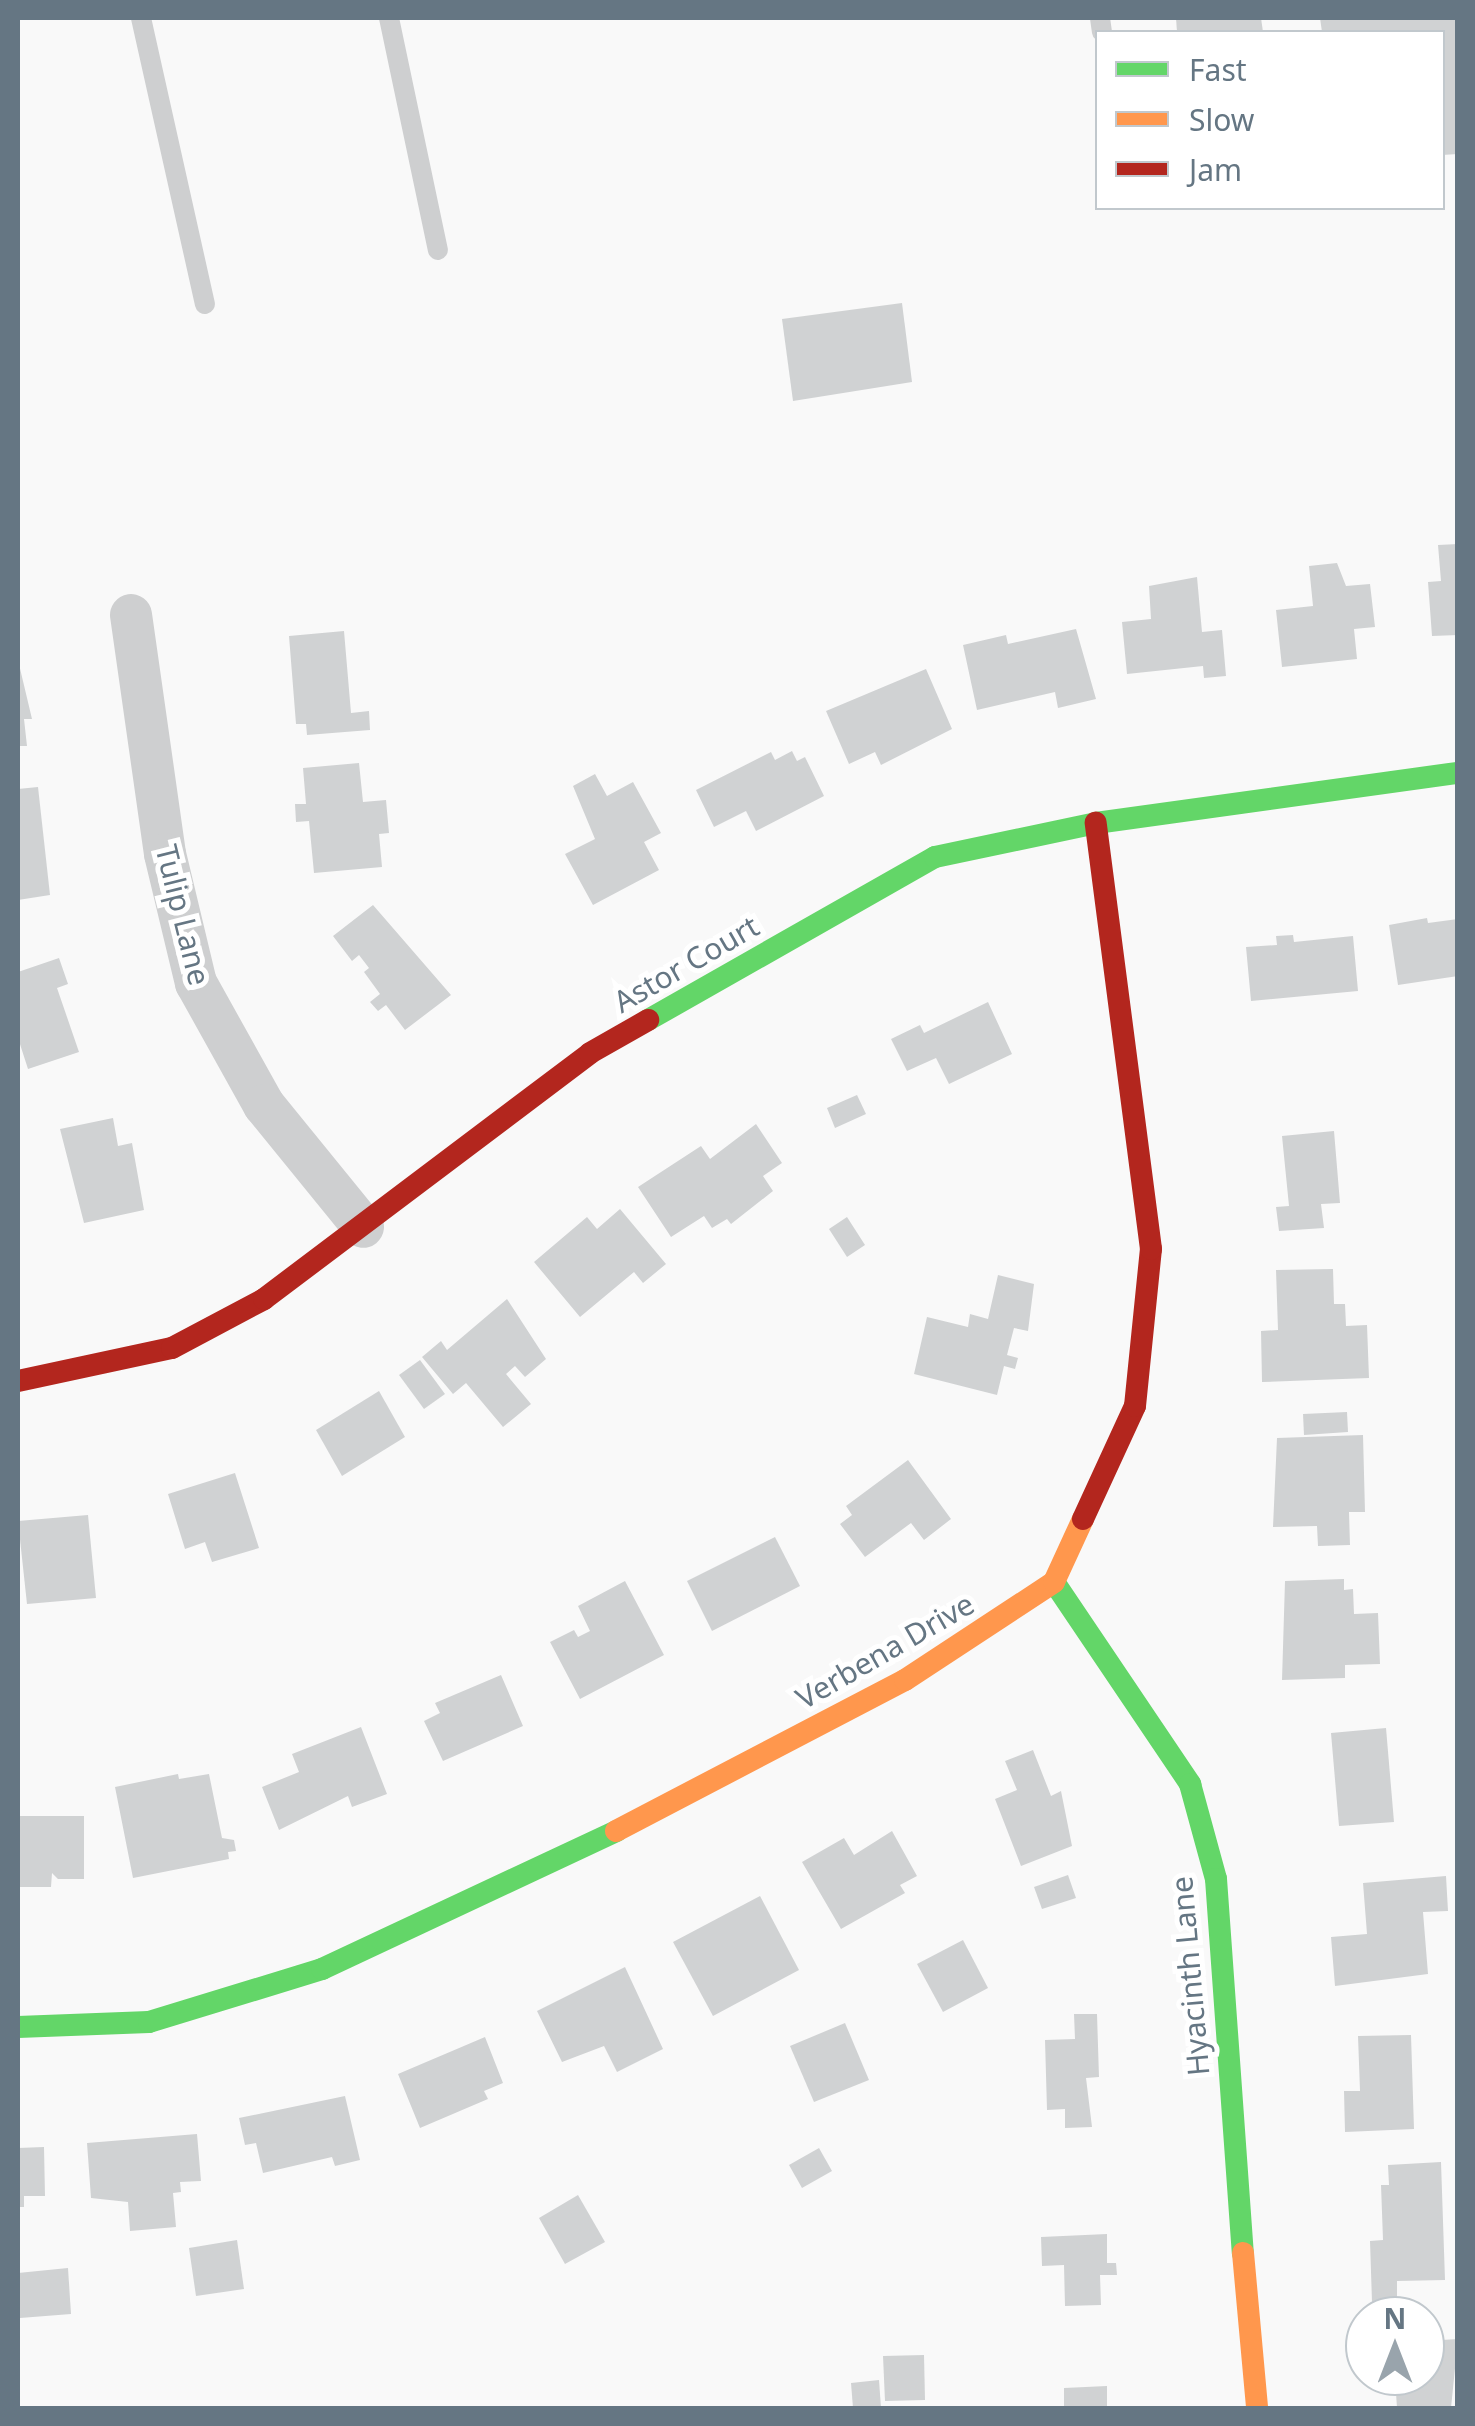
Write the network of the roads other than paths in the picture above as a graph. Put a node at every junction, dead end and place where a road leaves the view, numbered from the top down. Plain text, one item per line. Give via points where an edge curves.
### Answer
1 (141, 18) edge
2 (390, 18) edge
3 (438, 250) dead end
4 (205, 304) dead end
5 (131, 615) dead end
6 (1458, 773) edge
7 (1096, 824) junction
8 (363, 1227) junction
9 (18, 1381) edge
10 (1054, 1582) junction
11 (18, 2027) edge
12 (1257, 2408) edge

1 - 4 lane
2 - 3 lane
5 - 8 street, Tulip Lane via 165,854 196,984 264,1105
6 - 7 street, Astor Court
7 - 8 street, Astor Court via 935,857 590,1053
7 - 10 street via 1152,1249 1135,1406
8 - 9 street, Astor Court via 264,1299 172,1348
10 - 11 street, Verbena Drive via 905,1680 611,1834 322,1969 149,2022
10 - 12 street, Hyacinth Lane via 1190,1784 1216,1878 1219,1988

